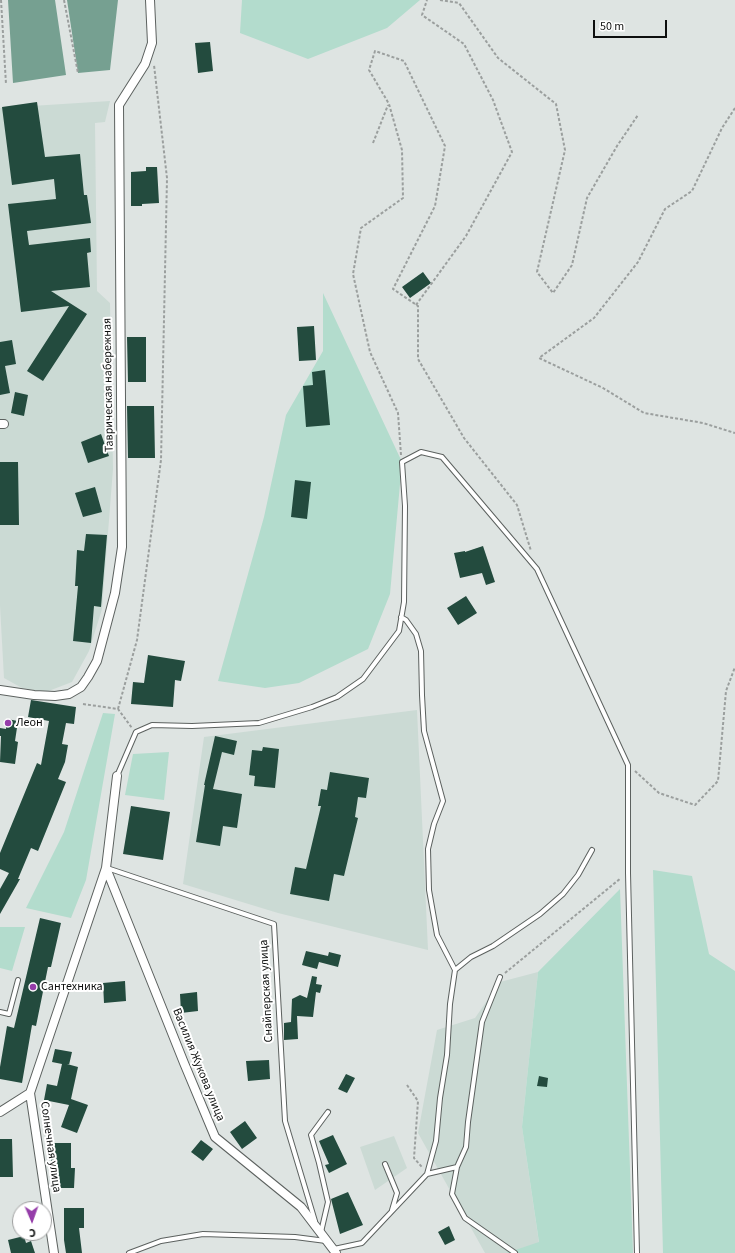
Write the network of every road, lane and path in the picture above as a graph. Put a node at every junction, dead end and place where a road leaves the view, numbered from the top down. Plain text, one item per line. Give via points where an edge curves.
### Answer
1 (1, 0) edge
2 (64, 0) edge
3 (150, 0) edge
4 (427, 0) edge
5 (440, 0) edge
6 (154, 58) dead end
7 (78, 73) dead end
8 (6, 84) dead end
9 (389, 104) junction
10 (735, 108) edge
11 (638, 115) dead end
12 (373, 143) dead end
13 (416, 305) junction
14 (735, 434) edge
15 (402, 462) junction
16 (537, 569) junction
17 (401, 617) junction
18 (735, 668) edge
19 (0, 690) edge
20 (83, 704) dead end
21 (118, 709) junction
22 (136, 732) junction
23 (628, 765) junction
24 (117, 776) joint
25 (592, 850) dead end
26 (106, 868) junction
27 (628, 872) junction
28 (455, 970) junction
29 (500, 977) joint
30 (18, 980) dead end
31 (0, 1012) edge
32 (407, 1085) dead end
33 (30, 1093) junction
34 (0, 1112) edge
35 (328, 1112) dead end
36 (385, 1164) dead end
37 (457, 1167) junction
38 (427, 1174) junction
39 (392, 1210) junction
40 (319, 1230) junction
41 (328, 1241) junction
42 (335, 1251) edge
43 (54, 1253) edge
44 (129, 1253) edge
45 (515, 1253) edge
46 (637, 1253) edge

1 - 8 path
2 - 7 path
3 - 19 street, Таврическая набережная via 152,43 145,64 119,105 122,547 115,593 97,661 81,687 70,694 55,696
4 - 13 path via 422,15 464,44 493,100 512,152 466,236
5 - 11 path via 458,3 498,58 556,104 565,150 537,272 553,293 572,266 587,198
6 - 21 path via 167,178 161,460 137,640
9 - 12 path
9 - 13 path via 369,70 375,51 404,61 446,146 435,206 393,289
9 - 15 path via 402,150 403,198 361,228 353,274 370,352 398,413
10 - 14 path via 722,128 692,191 665,209 638,262 594,318 539,358 603,388 644,413 703,423
13 - 16 path via 418,359 464,438 517,505
15 - 16 lane via 421,452 442,457
15 - 17 lane via 406,506 404,602
16 - 23 lane
17 - 22 lane via 399,632 363,679 337,697 259,723 152,726
17 - 28 lane via 416,634 421,651 424,731 443,800 428,849 429,890 437,935
18 - 23 path via 726,691 718,780 695,805 659,793
20 - 21 path
21 - 22 path
22 - 24 lane
23 - 27 lane
24 - 26 street
25 - 28 lane via 578,875 563,894 540,914 493,946 471,957
26 - 33 street
26 - 40 street, Василия Жукова улица via 215,1137 301,1208
26 - 40 lane, Снайперская улица via 274,924 285,1121
27 - 29 path
27 - 46 lane
28 - 38 lane via 436,1141
29 - 37 lane via 482,1022 466,1147
30 - 31 lane via 9,1014
32 - 38 path via 418,1101 414,1158
33 - 34 street
33 - 43 street, Солнечная улица
35 - 40 lane via 310,1135 328,1202
36 - 39 lane via 397,1193
37 - 38 lane
37 - 45 lane via 452,1194 465,1218
38 - 39 lane
39 - 42 lane via 362,1243
40 - 41 street, Василия Жукова улица
41 - 42 street, Василия Жукова улица
41 - 44 lane via 294,1237 203,1234 161,1241

